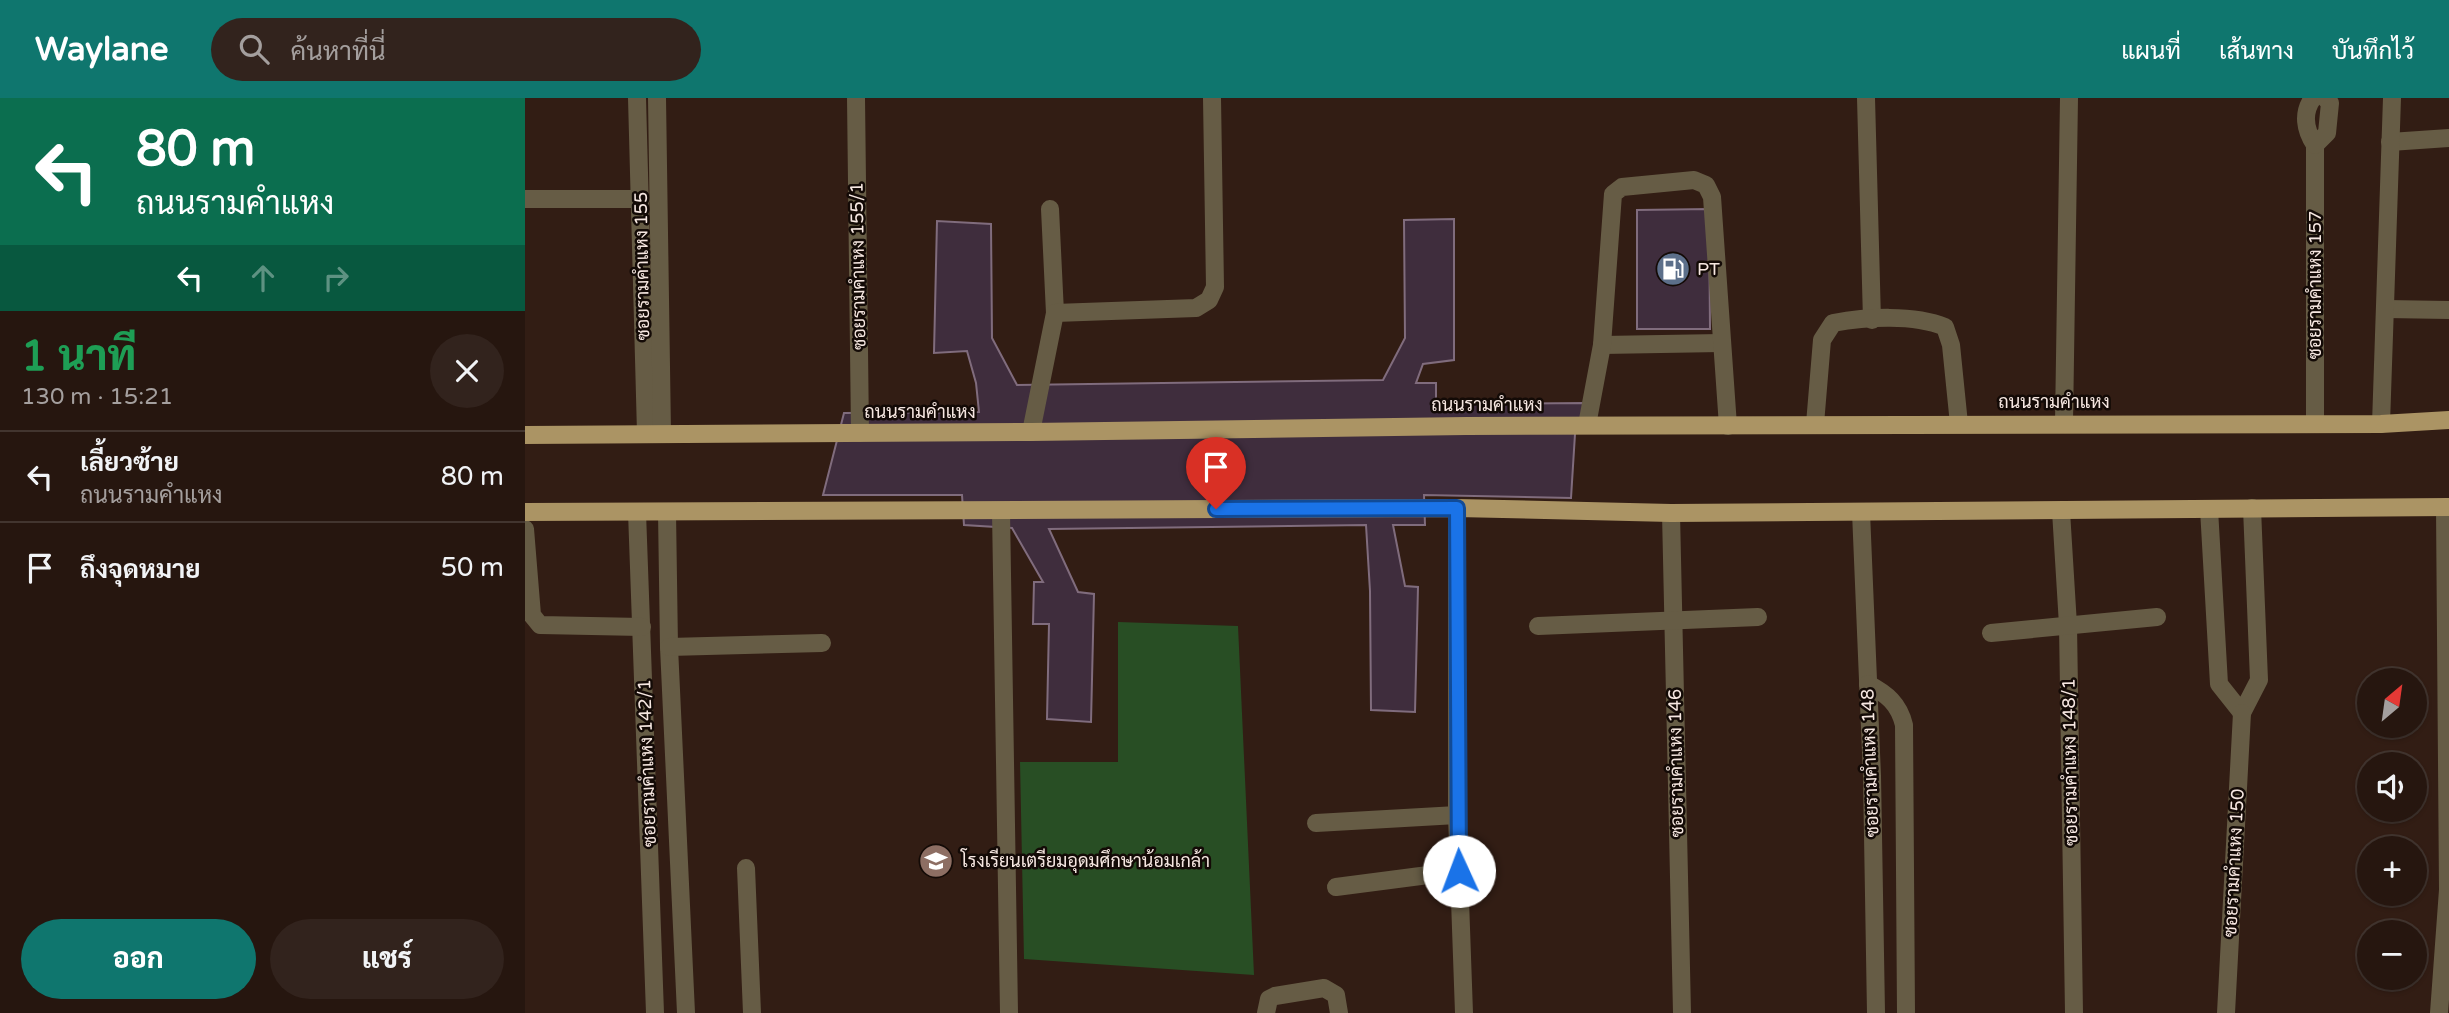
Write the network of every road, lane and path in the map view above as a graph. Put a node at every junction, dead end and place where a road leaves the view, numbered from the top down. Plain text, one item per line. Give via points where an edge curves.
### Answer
1 (637, 98) edge
2 (657, 98) edge
3 (856, 98) edge
4 (1212, 98) edge
5 (1866, 98) edge
6 (2069, 98) edge
7 (2313, 98) edge
8 (2325, 98) edge
9 (2392, 98) edge
10 (2449, 138) edge
11 (2390, 142) junction
12 (2315, 145) junction
13 (641, 199) junction
14 (525, 200) edge
15 (1049, 209) dead end
16 (2386, 309) junction
17 (2449, 310) edge
18 (1055, 313) junction
19 (1872, 320) junction
20 (1721, 343) junction
21 (1602, 345) junction
22 (2449, 420) edge
23 (2064, 423) junction
24 (1815, 424) junction
25 (1959, 424) junction
26 (2315, 424) junction
27 (2381, 424) junction
28 (1587, 425) junction
29 (1728, 426) junction
30 (1031, 432) junction
31 (654, 433) junction
32 (860, 433) junction
33 (525, 435) edge
34 (2447, 507) edge
35 (1457, 508) junction
36 (2252, 508) junction
37 (2209, 509) junction
38 (1001, 510) junction
39 (2061, 511) junction
40 (525, 512) edge
41 (637, 512) junction
42 (667, 512) junction
43 (1861, 512) junction
44 (1671, 513) junction
45 (525, 529) edge
46 (1758, 617) dead end
47 (2157, 617) dead end
48 (1672, 620) junction
49 (2068, 625) junction
50 (1538, 626) dead end
51 (642, 627) junction
52 (1991, 633) dead end
53 (822, 643) dead end
54 (669, 647) junction
55 (1868, 684) junction
56 (2242, 713) junction
57 (1457, 816) junction
58 (1316, 822) dead end
59 (747, 868) dead end
60 (1459, 871) junction
61 (1336, 887) dead end
62 (655, 1013) edge
63 (686, 1013) edge
64 (752, 1013) edge
65 (1009, 1013) edge
66 (1266, 1013) edge
67 (1339, 1013) edge
68 (1464, 1013) edge
69 (1682, 1013) edge
70 (1876, 1013) edge
71 (1906, 1013) edge
72 (2074, 1013) edge
73 (2226, 1013) edge
74 (2439, 1013) edge

1 - 13 street, ซอยรามคำแหง 155
2 - 31 street
3 - 32 street, ซอยรามคำแหง 155/1
4 - 18 street via 1215,286 1209,300 1196,308
5 - 19 street
6 - 23 street
7 - 12 street, ซอยรามคำแหง 157 via 2307,107 2307,132
8 - 12 street, ซอยรามคำแหง 157 via 2330,103 2327,133
9 - 11 street
10 - 11 street
11 - 16 street
12 - 26 street, ซอยรามคำแหง 157
13 - 14 street
13 - 31 street, ซอยรามคำแหง 155
15 - 18 street
16 - 17 street
16 - 27 street
18 - 30 street
19 - 24 street via 1833,323 1822,340
19 - 25 street via 1927,320 1945,327
20 - 21 street
20 - 21 street via 1712,198 1706,185 1694,180 1622,187 1613,194
20 - 29 street
21 - 28 street
22 - 27 main road, ถนนรามคำแหง
23 - 25 main road, ถนนรามคำแหง
23 - 26 main road, ถนนรามคำแหง
24 - 25 main road, ถนนรามคำแหง
24 - 29 main road, ถนนรามคำแหง
26 - 27 main road, ถนนรามคำแหง
28 - 29 main road, ถนนรามคำแหง
28 - 30 main road, ถนนรามคำแหง
30 - 32 main road, ถนนรามคำแหง
31 - 32 main road, ถนนรามคำแหง
31 - 33 main road, ถนนรามคำแหง
34 - 36 main road
34 - 74 street via 2448,890
35 - 38 main road
35 - 44 main road
35 - 57 street
36 - 37 main road
36 - 56 street, ซอยรามคำแหง 150 via 2259,680
37 - 39 main road
37 - 56 street via 2219,684
38 - 42 main road
38 - 65 street
39 - 43 main road
39 - 49 street, ซอยรามคำแหง 148/1
40 - 41 main road
41 - 42 main road
41 - 51 street, ซอยรามคำแหง 142/1
42 - 54 street
43 - 44 main road
43 - 55 street, ซอยรามคำแหง 148
44 - 48 street, ซอยรามคำแหง 146
45 - 51 street via 532,615 540,625
46 - 48 street
47 - 49 street
48 - 50 street
48 - 69 street, ซอยรามคำแหง 146
49 - 52 street
49 - 72 street, ซอยรามคำแหง 148/1
51 - 62 street, ซอยรามคำแหง 142/1
53 - 54 street
54 - 63 street
55 - 70 street, ซอยรามคำแหง 148
55 - 71 street via 1892,699 1904,725
56 - 73 street, ซอยรามคำแหง 150
57 - 58 street
57 - 60 street
59 - 64 street
60 - 61 street
60 - 68 street
66 - 67 street via 1269,999 1275,996 1324,988 1336,995

